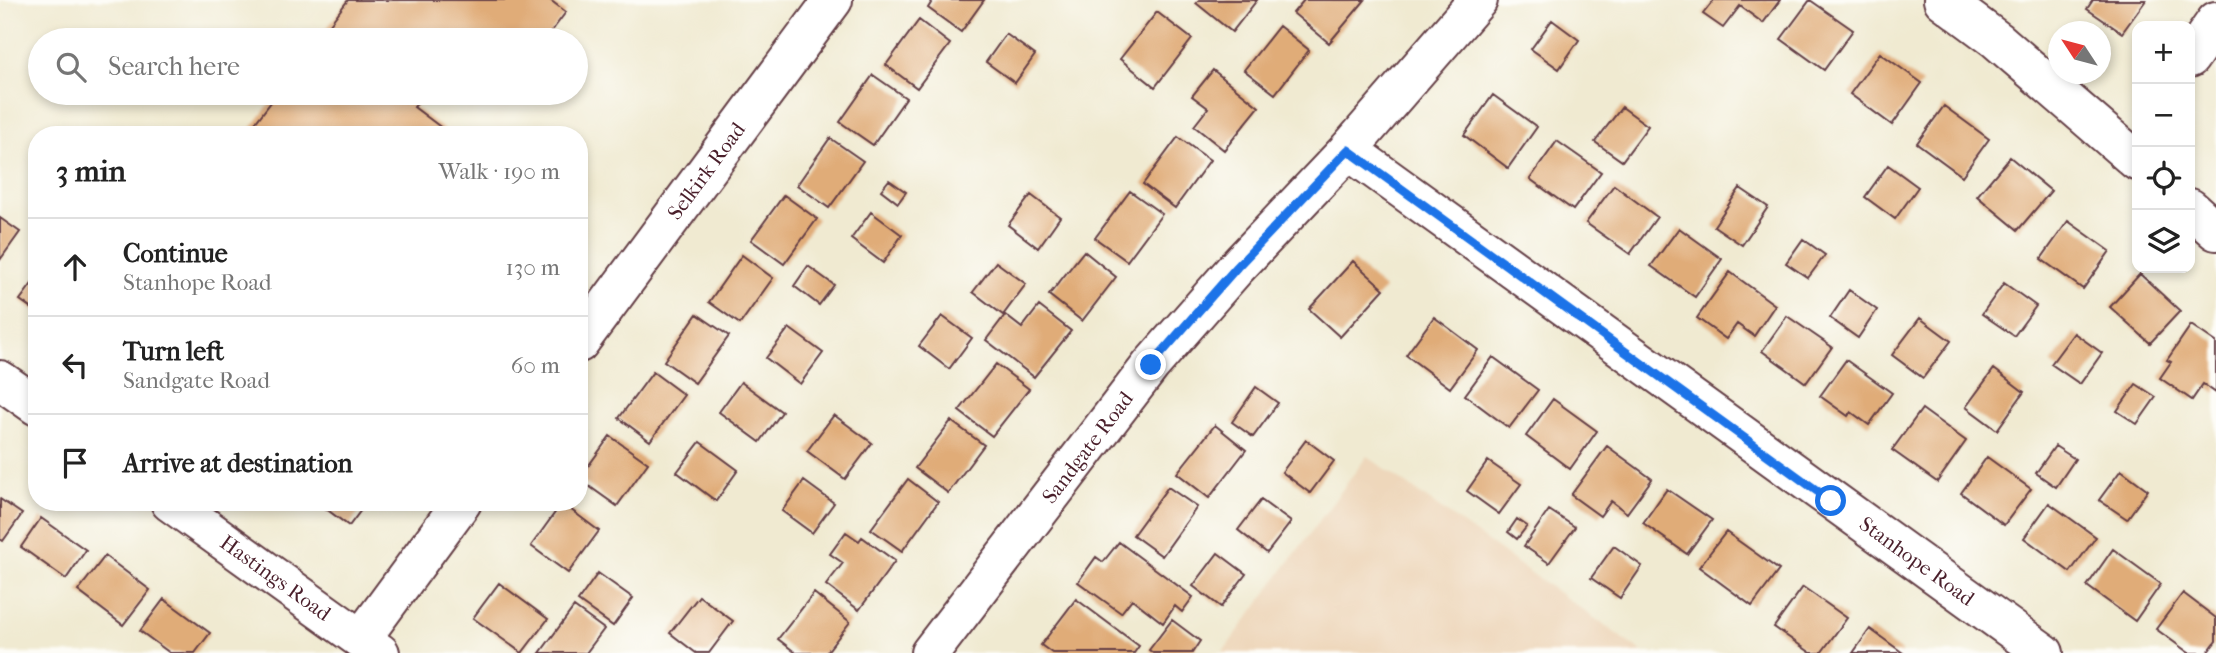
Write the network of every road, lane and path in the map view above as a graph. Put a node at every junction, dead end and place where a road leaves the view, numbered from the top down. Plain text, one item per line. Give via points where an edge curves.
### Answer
1 (833, 0) edge
2 (1478, 0) edge
3 (1943, 0) edge
4 (2216, 22) edge
5 (2195, 51) edge
6 (2132, 146) edge
7 (1348, 150) junction
8 (2192, 210) edge
9 (2216, 231) edge
10 (588, 331) edge
11 (0, 380) edge
12 (28, 400) edge
13 (182, 511) edge
14 (455, 511) edge
15 (370, 646) edge
16 (930, 653) edge
17 (2043, 653) edge

1 - 10 street, Selkirk Road
2 - 7 street, Sandgate Road
3 - 6 street
4 - 5 street
7 - 16 street, Sandgate Road via 1151,365
7 - 17 street, Stanhope Road
8 - 9 street
11 - 12 street
13 - 15 street, Hastings Road
14 - 15 street

